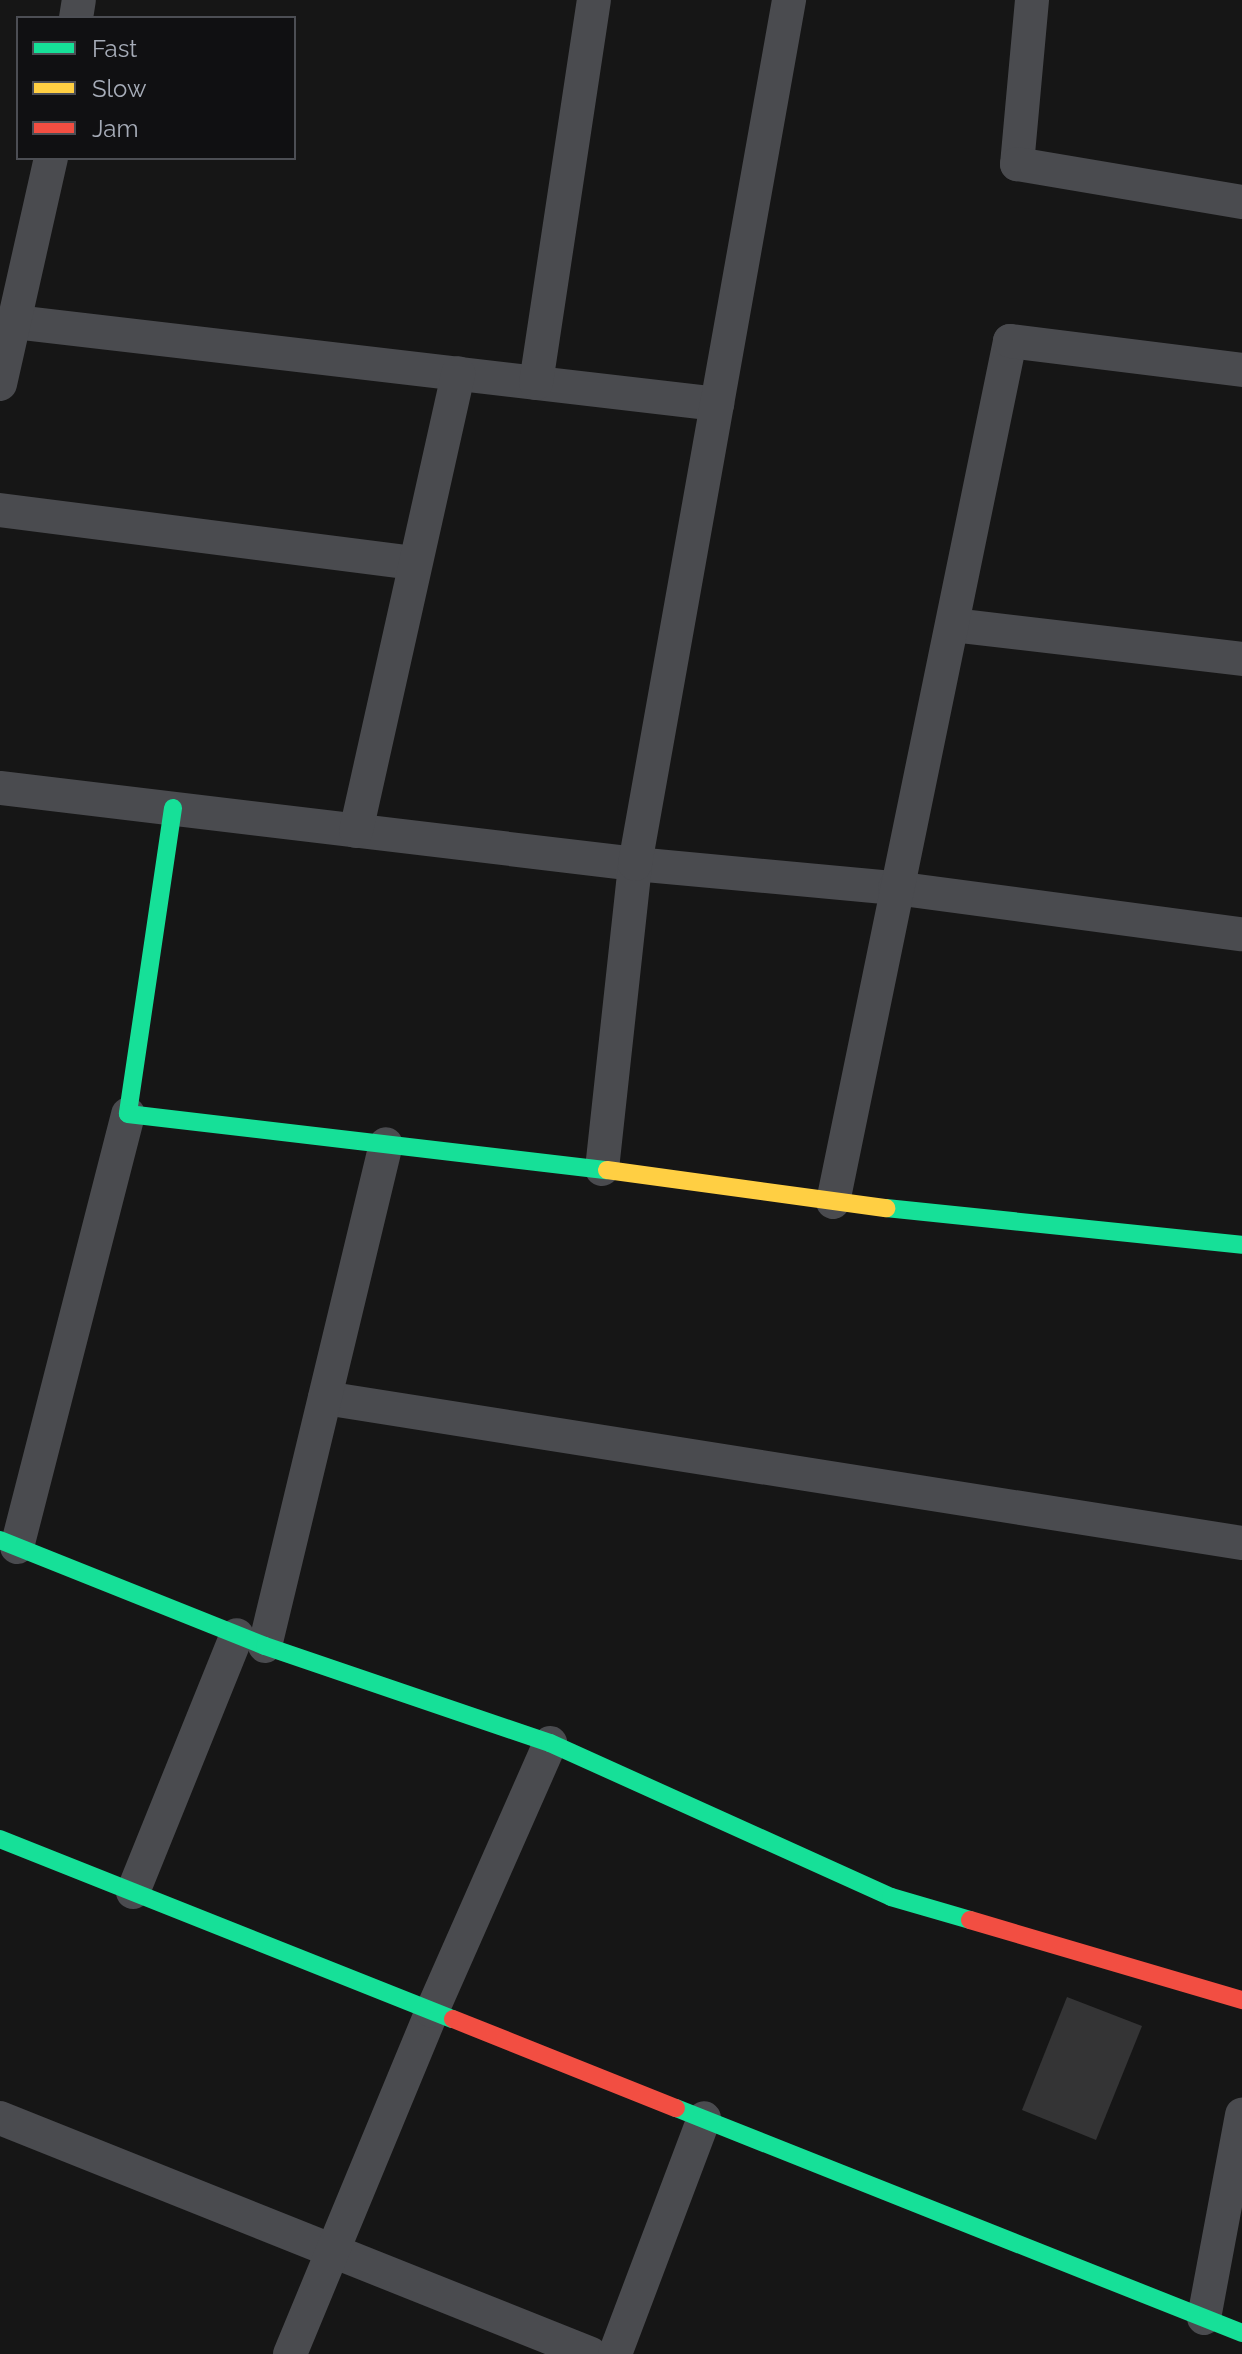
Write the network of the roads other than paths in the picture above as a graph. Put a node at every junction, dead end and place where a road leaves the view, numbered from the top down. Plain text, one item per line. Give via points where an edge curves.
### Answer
1 (594, 0) edge
2 (789, 0) edge
3 (1032, 0) edge
4 (50, 160) edge
5 (1242, 202) edge
6 (12, 285) edge
7 (15, 322) junction
8 (1242, 370) edge
9 (458, 373) junction
10 (536, 383) junction
11 (0, 384) edge
12 (717, 404) junction
13 (0, 510) edge
14 (415, 563) junction
15 (953, 625) junction
16 (1242, 659) edge
17 (0, 788) edge
18 (173, 808) junction
19 (356, 831) junction
20 (635, 864) junction
21 (895, 888) junction
22 (1242, 934) edge
23 (128, 1114) junction
24 (386, 1144) junction
25 (602, 1169) junction
26 (833, 1202) junction
27 (1242, 1245) edge
28 (325, 1398) junction
29 (8, 1543) edge
30 (1242, 1543) edge
31 (251, 1641) junction
32 (550, 1743) junction
33 (0, 1839) edge
34 (133, 1892) junction
35 (1242, 2000) edge
36 (432, 2011) junction
37 (1242, 2115) edge
38 (0, 2118) edge
39 (704, 2118) junction
40 (331, 2250) junction
41 (1204, 2318) junction
42 (1242, 2333) edge
43 (290, 2354) edge
44 (591, 2354) edge
45 (615, 2354) edge

1 - 10 street
2 - 12 street
3 - 5 street via 1017,164
4 - 6 street
6 - 7 street
7 - 9 street
7 - 11 street
8 - 15 street via 1010,341
9 - 10 street
9 - 14 street
10 - 12 street
12 - 20 street
13 - 14 street
14 - 19 street
15 - 16 street
15 - 21 street
17 - 18 street
18 - 19 street
18 - 23 street
19 - 20 street
20 - 21 street
20 - 25 street
21 - 22 street
21 - 26 street
23 - 24 street
23 - 29 street
24 - 25 street
24 - 28 street
25 - 26 street
26 - 27 street
28 - 30 street
28 - 31 street
29 - 31 street
31 - 32 street
31 - 34 street
32 - 35 street via 891,1897
32 - 36 street
33 - 34 street
34 - 36 street
36 - 39 street
36 - 40 street
37 - 41 street
38 - 40 street
39 - 41 street
39 - 45 street
40 - 43 street
40 - 44 street
41 - 42 street

